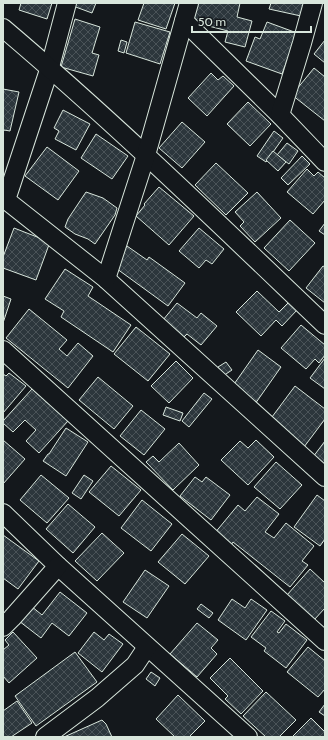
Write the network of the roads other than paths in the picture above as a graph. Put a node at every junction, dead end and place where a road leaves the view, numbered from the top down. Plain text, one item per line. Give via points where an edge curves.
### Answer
1 (67, 3) edge
2 (189, 3) edge
3 (313, 3) edge
4 (184, 21) junction
5 (3, 28) edge
6 (50, 67) junction
7 (280, 115) junction
8 (146, 155) junction
9 (325, 162) edge
10 (4, 201) edge
11 (106, 279) junction
12 (325, 325) edge
13 (3, 350) edge
14 (325, 477) edge
15 (3, 513) edge
16 (58, 566) junction
17 (3, 627) edge
18 (325, 641) edge
19 (147, 647) junction
20 (238, 734) edge
21 (45, 737) edge

1 - 6 street
2 - 4 street
3 - 7 street
4 - 7 street
4 - 8 street
5 - 6 street
6 - 8 street
6 - 10 street
7 - 9 street
8 - 11 street
8 - 12 street
10 - 11 street
11 - 14 street
13 - 18 street
15 - 16 street
16 - 17 street
16 - 19 street
19 - 20 street
19 - 21 street via 135,665 97,698

